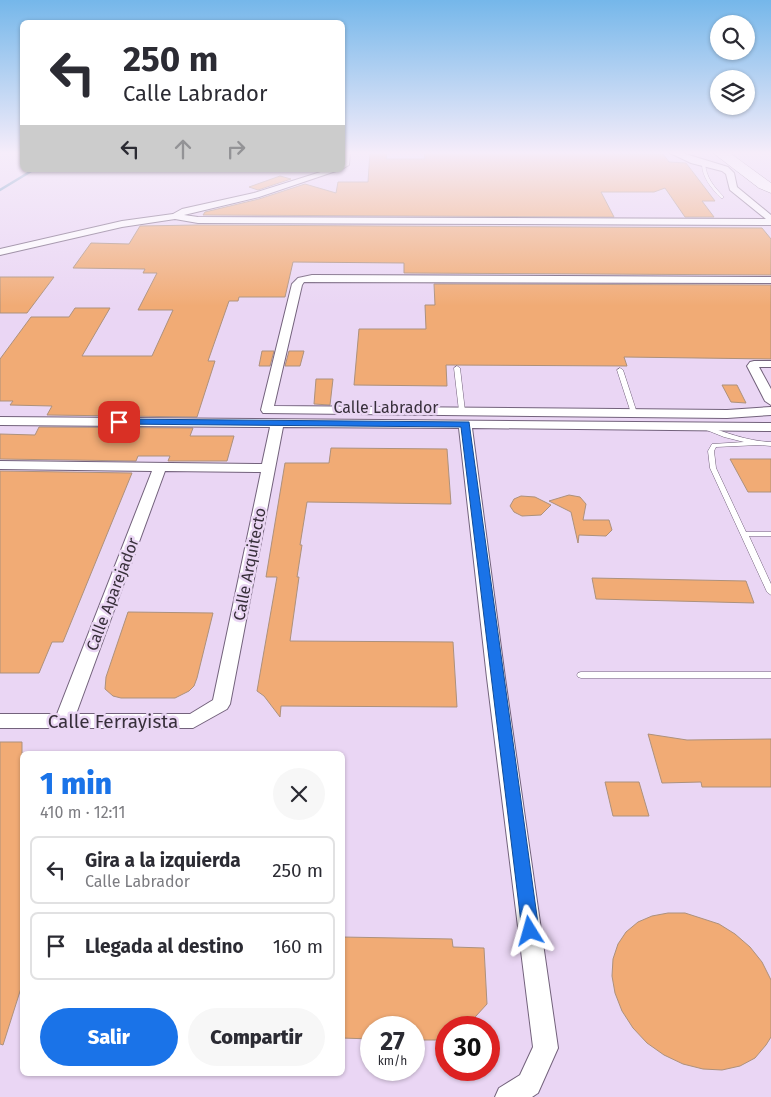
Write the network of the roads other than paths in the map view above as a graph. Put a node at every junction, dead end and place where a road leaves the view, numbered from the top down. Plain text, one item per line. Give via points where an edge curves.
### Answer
1 (217, 203) edge
2 (751, 203) edge
3 (175, 216) junction
4 (771, 220) edge
5 (0, 252) edge
6 (771, 280) edge
7 (771, 364) edge
8 (457, 368) dead end
9 (620, 370) dead end
10 (771, 401) edge
11 (771, 411) edge
12 (634, 413) junction
13 (463, 418) junction
14 (0, 421) edge
15 (277, 423) junction
16 (701, 426) junction
17 (771, 427) edge
18 (757, 444) junction
19 (771, 444) edge
20 (0, 465) edge
21 (160, 467) junction
22 (268, 468) junction
23 (744, 534) junction
24 (771, 534) edge
25 (771, 592) edge
26 (581, 675) dead end
27 (771, 675) edge
28 (221, 704) joint
29 (0, 721) edge
30 (64, 721) junction
31 (508, 1097) edge

1 - 3 street via 185,210
2 - 4 street
3 - 4 street via 198,220
3 - 5 street via 122,224
6 - 13 street via 312,278 297,284 267,410
7 - 10 street via 753,366
8 - 13 lane
9 - 12 lane
11 - 12 street
12 - 13 street
13 - 15 street, Calle Labrador
13 - 16 street, Calle Labrador
13 - 31 street via 546,1048 530,1084
14 - 15 street, Calle Labrador
15 - 22 street, Calle Arquitecto
16 - 17 street, Calle Labrador
16 - 18 lane
18 - 19 lane
18 - 23 lane via 714,445 711,451 713,468
20 - 21 street
21 - 22 street
21 - 30 street, Calle Aparejador
22 - 28 street, Calle Arquitecto
23 - 24 lane
23 - 25 lane
26 - 27 lane
28 - 30 street, Calle Ferrayista via 192,721
29 - 30 street, Calle Ferrayista

